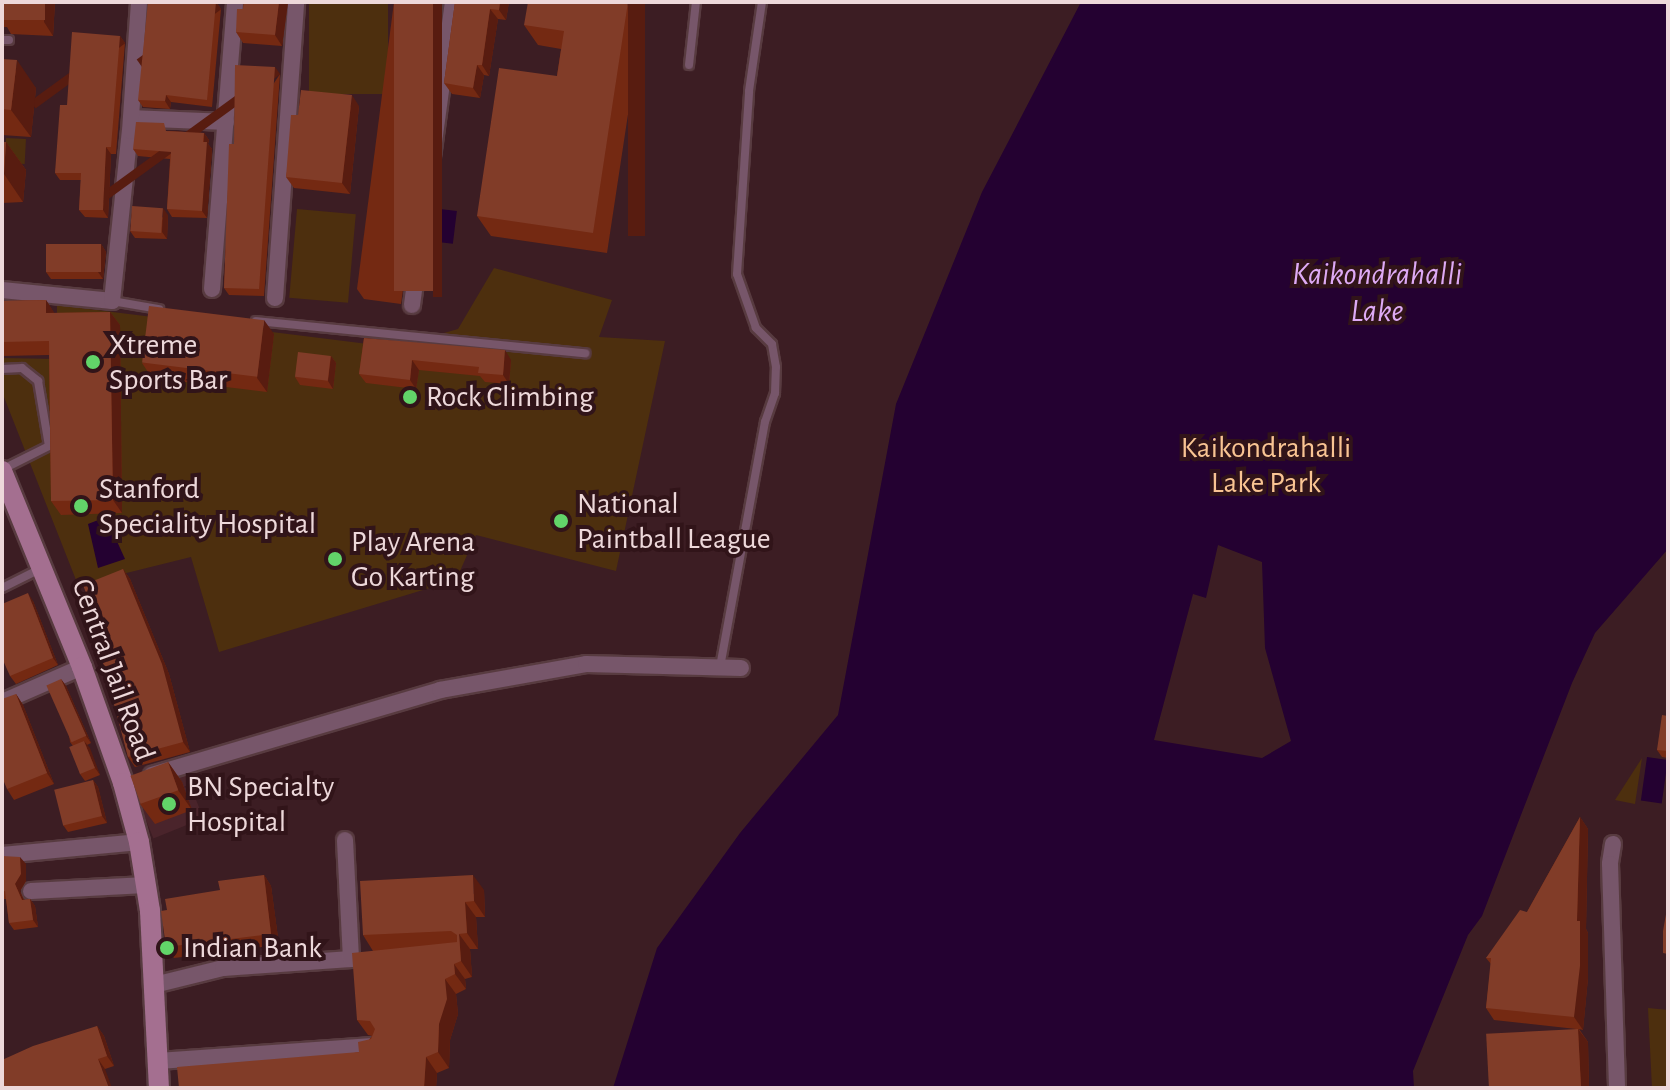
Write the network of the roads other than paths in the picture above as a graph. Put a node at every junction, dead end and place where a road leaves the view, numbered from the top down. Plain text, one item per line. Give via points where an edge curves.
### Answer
1 (139, 2) edge
2 (235, 2) edge
3 (296, 2) edge
4 (453, 2) edge
5 (696, 2) edge
6 (762, 2) edge
7 (689, 65) dead end
8 (131, 118) junction
9 (226, 122) junction
10 (212, 289) dead end
11 (2, 290) edge
12 (275, 298) dead end
13 (112, 301) junction
14 (412, 305) dead end
15 (168, 310) edge
16 (240, 319) edge
17 (585, 353) dead end
18 (2, 369) edge
19 (2, 470) edge
20 (42, 567) junction
21 (2, 587) edge
22 (82, 667) junction
23 (720, 667) junction
24 (741, 668) dead end
25 (2, 702) edge
26 (123, 783) junction
27 (345, 840) dead end
28 (139, 842) junction
29 (1613, 844) dead end
30 (2, 855) edge
31 (146, 885) junction
32 (31, 891) dead end
33 (154, 985) junction
34 (375, 1046) edge
35 (159, 1061) junction
36 (159, 1088) edge
37 (1617, 1088) edge

1 - 8 street
2 - 9 street
3 - 12 street
4 - 14 street
5 - 7 lane
6 - 23 lane via 749,91 737,274 756,328 772,344 775,393 765,422
8 - 9 street
8 - 13 street
9 - 10 street
11 - 13 street
13 - 15 lane
16 - 17 lane
18 - 19 lane via 22,368 38,381 49,446
19 - 20 main road, Central Jail Road
20 - 21 lane
20 - 22 main road, Central Jail Road
22 - 25 street
22 - 26 main road, Central Jail Road
23 - 24 street
23 - 26 street via 586,664 440,690
26 - 28 main road, Central Jail Road
27 - 33 street via 357,958 223,968
28 - 30 street
28 - 31 main road, Central Jail Road
29 - 37 street
31 - 32 street
31 - 33 main road, Central Jail Road
33 - 35 main road, Central Jail Road
34 - 35 street
35 - 36 main road, Central Jail Road

